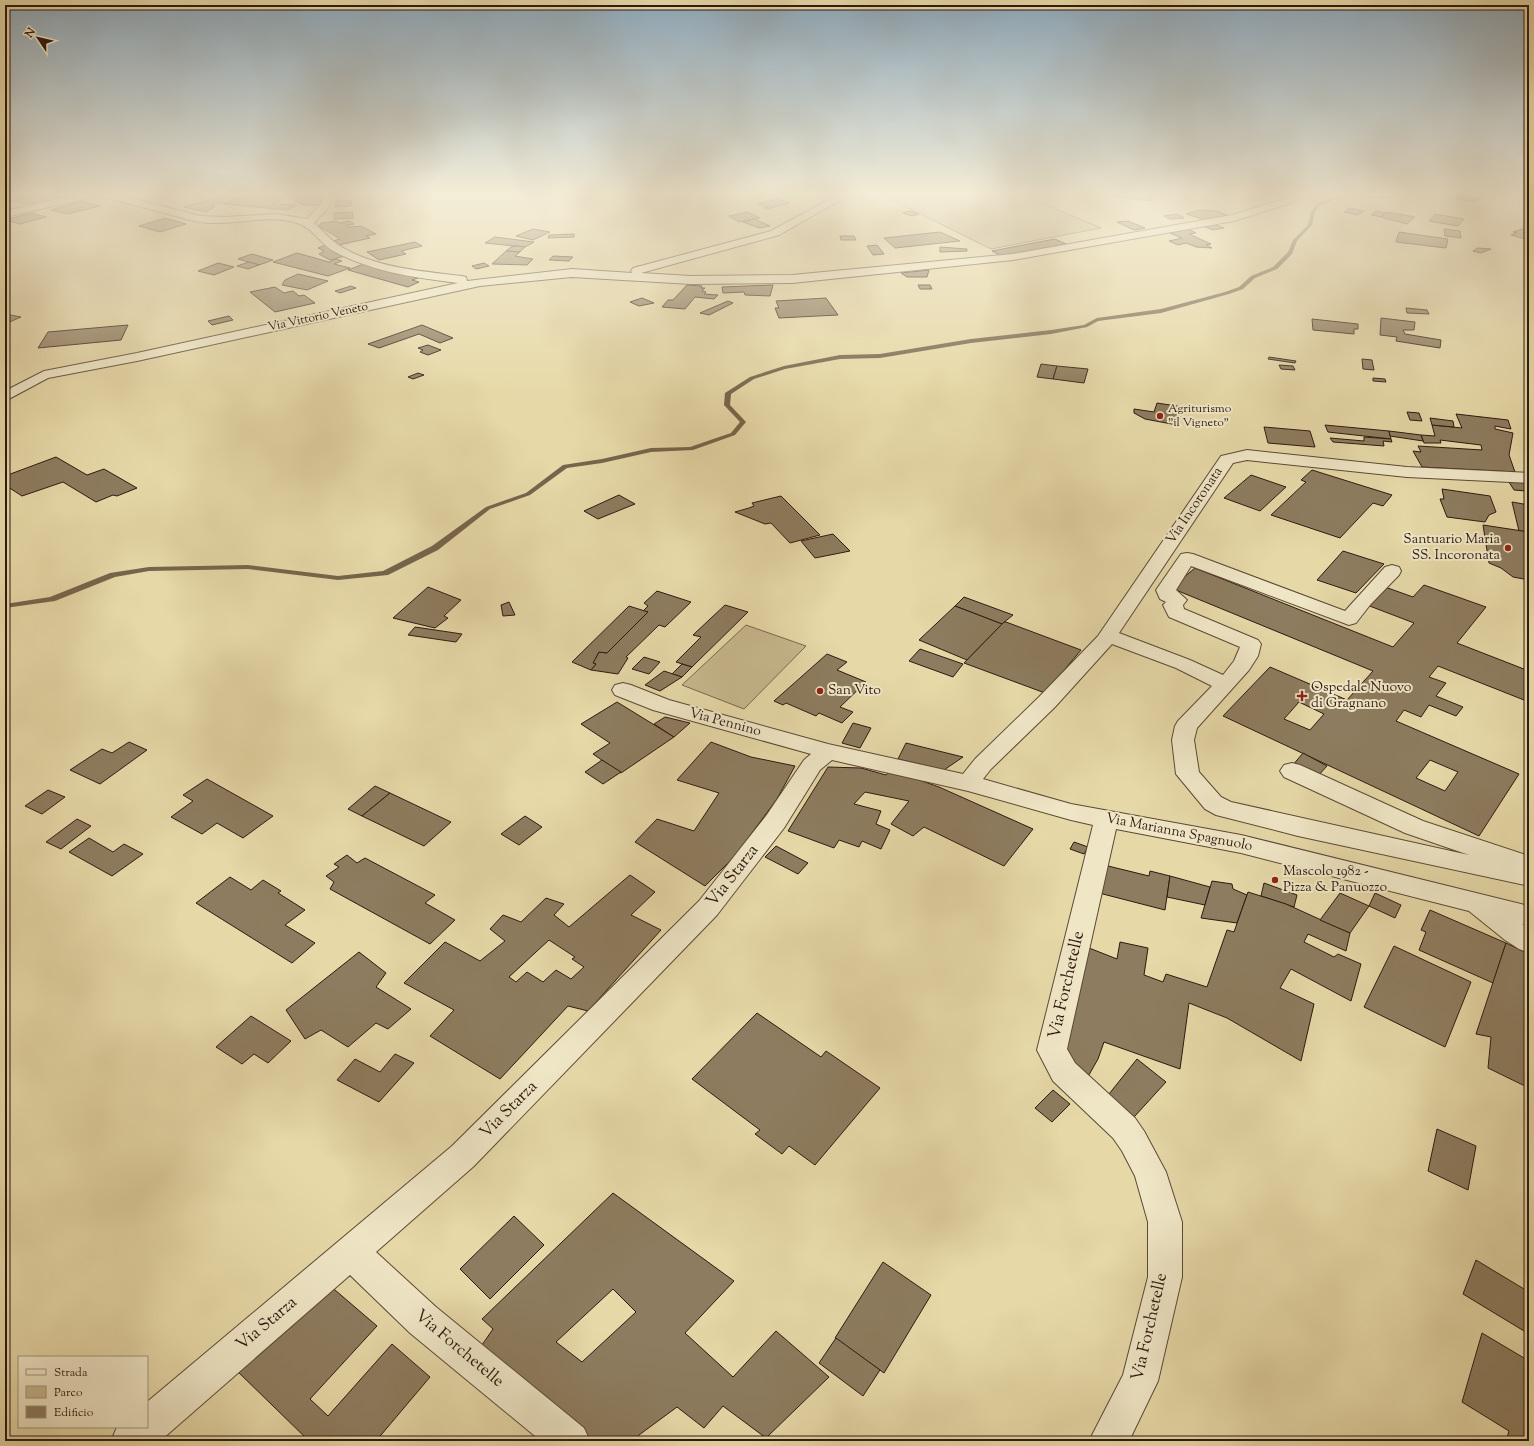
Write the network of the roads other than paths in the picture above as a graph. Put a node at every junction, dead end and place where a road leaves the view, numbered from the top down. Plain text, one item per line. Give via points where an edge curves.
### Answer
1 (370, 261) edge
2 (672, 261) edge
3 (968, 261) edge
4 (642, 262) joint
5 (572, 273) junction
6 (600, 274) junction
7 (614, 275) junction
8 (480, 282) junction
9 (5, 397) edge
10 (1529, 478) edge
11 (1392, 571) dead end
12 (1108, 636) junction
13 (1226, 684) junction
14 (623, 690) dead end
15 (828, 751) junction
16 (1292, 771) dead end
17 (968, 783) junction
18 (1106, 819) junction
19 (1529, 865) edge
20 (1529, 877) edge
21 (1474, 902) junction
22 (1529, 916) edge
23 (1529, 942) edge
24 (351, 1252) junction
25 (148, 1426) edge
26 (146, 1428) edge
27 (130, 1441) edge
28 (571, 1441) edge
29 (1108, 1441) edge

1 - 8 street via 417,274
2 - 7 street
3 - 7 street, Via Vittorio Veneto via 792,279 691,280
4 - 5 street
4 - 6 street
5 - 6 street, Via Vittorio Veneto
5 - 8 street, Via Vittorio Veneto
6 - 7 street, Via Vittorio Veneto
8 - 9 street, Via Vittorio Veneto via 44,375
10 - 12 street, Via Incoronata via 1407,472 1248,455 1227,459
11 - 13 street via 1349,619 1187,558 1166,590 1167,595 1177,600 1173,605 1176,613 1251,644 1249,654
12 - 13 street
12 - 17 street, Via Incoronata via 1047,702 982,764
13 - 20 street via 1186,726 1183,740 1188,774 1213,803 1244,815
14 - 15 street, Via Pennino via 661,705
15 - 17 street, Via Marianna Spagnuolo
15 - 24 street, Via Starza via 812,765 775,822 708,908 464,1156
16 - 19 street via 1414,827
17 - 18 street, Via Marianna Spagnuolo
18 - 21 street, Via Marianna Spagnuolo via 1241,844
18 - 29 street, Via Forchetelle via 1052,1050 1064,1072 1124,1128 1133,1141 1150,1172 1165,1222 1165,1277 1140,1381
21 - 22 street, Via Marianna Spagnuolo
21 - 23 street
24 - 25 street, Via Starza
24 - 28 street, Via Forchetelle via 423,1320
26 - 27 street, Via Starza

